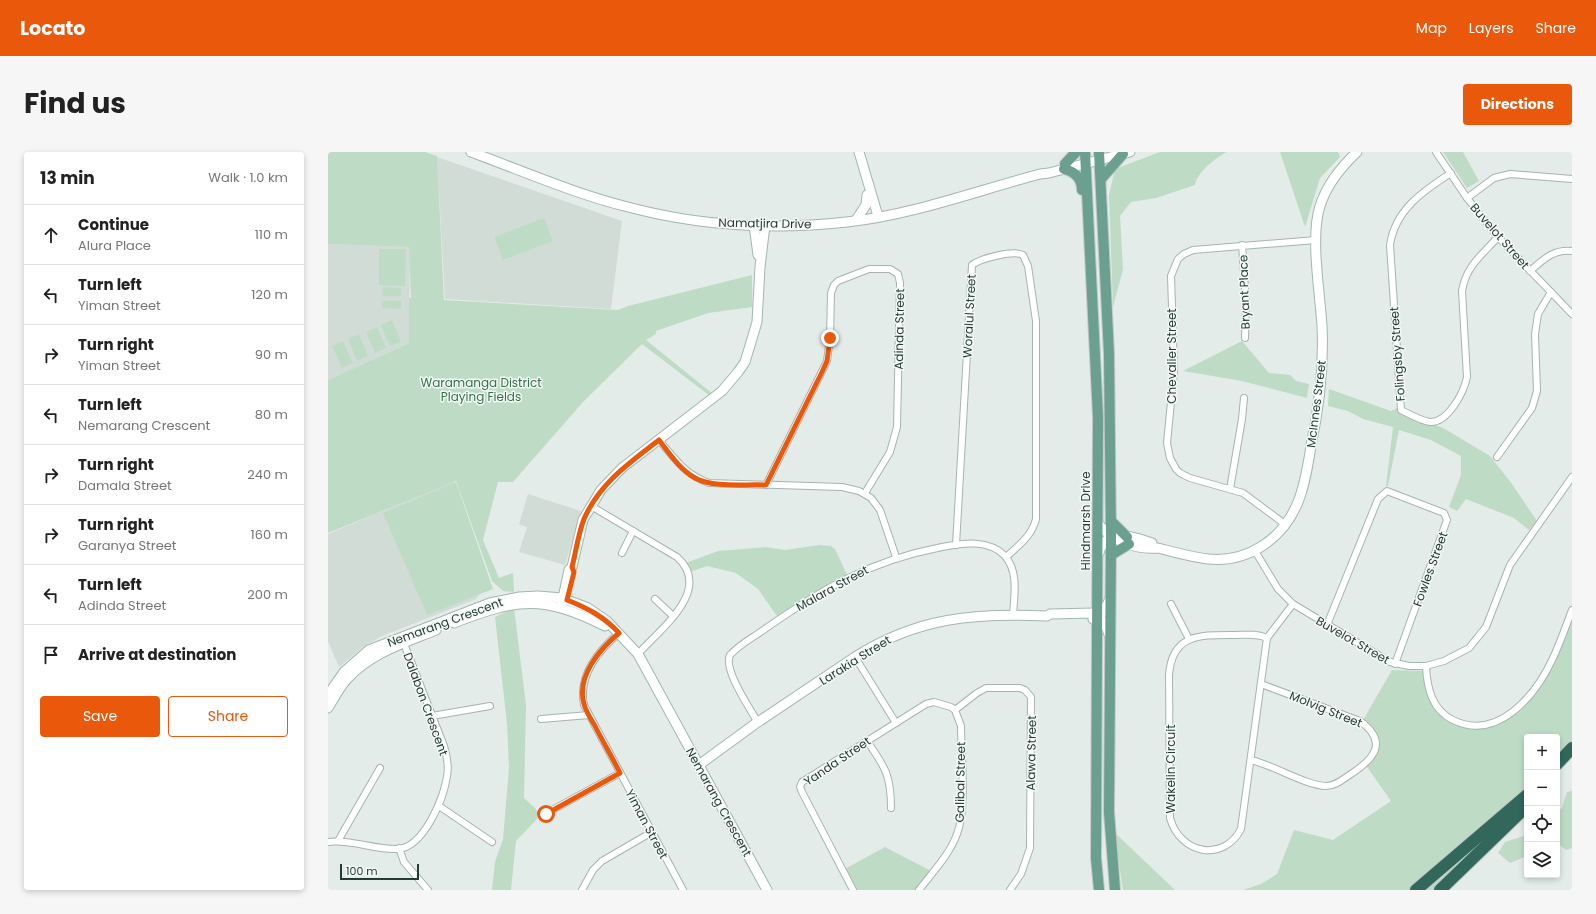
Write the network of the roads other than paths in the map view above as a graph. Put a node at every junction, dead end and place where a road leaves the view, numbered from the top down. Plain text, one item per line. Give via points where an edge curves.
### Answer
1 (471, 152) edge
2 (859, 152) edge
3 (1076, 152) edge
4 (1110, 152) edge
5 (1357, 152) edge
6 (1436, 152) edge
7 (1126, 153) edge
8 (1100, 156) edge
9 (1085, 158) edge
10 (1065, 167) junction
11 (1450, 173) junction
12 (1101, 179) junction
13 (1572, 179) edge
14 (870, 194) junction
15 (1467, 198) junction
16 (891, 214) junction
17 (875, 217) junction
18 (856, 220) junction
19 (1089, 224) junction
20 (754, 225) junction
21 (765, 225) junction
22 (1498, 237) junction
23 (1316, 240) junction
24 (1242, 245) junction
25 (1572, 250) edge
26 (760, 266) junction
27 (1530, 272) junction
28 (1550, 292) junction
29 (1572, 314) edge
30 (1245, 338) dead end
31 (1244, 398) dead end
32 (659, 440) junction
33 (1497, 457) dead end
34 (1572, 477) edge
35 (766, 485) junction
36 (1230, 489) junction
37 (865, 493) junction
38 (591, 506) junction
39 (1111, 521) junction
40 (1098, 523) junction
41 (1286, 525) junction
42 (634, 531) junction
43 (1111, 536) junction
44 (1128, 540) junction
45 (956, 545) junction
46 (1255, 551) junction
47 (1098, 552) junction
48 (622, 553) dead end
49 (1111, 555) junction
50 (1006, 557) junction
51 (896, 558) junction
52 (655, 599) dead end
53 (1110, 599) junction
54 (564, 603) junction
55 (1171, 604) dead end
56 (1292, 604) junction
57 (1572, 610) edge
58 (1014, 615) junction
59 (673, 616) junction
60 (1098, 616) junction
61 (1327, 625) junction
62 (619, 633) junction
63 (1110, 638) junction
64 (1267, 638) junction
65 (1189, 639) junction
66 (403, 640) junction
67 (638, 654) junction
68 (855, 657) junction
69 (1395, 664) junction
70 (1426, 666) junction
71 (1261, 684) junction
72 (328, 695) edge
73 (490, 706) dead end
74 (328, 708) edge
75 (955, 710) junction
76 (589, 715) junction
77 (432, 716) junction
78 (541, 719) dead end
79 (758, 723) junction
80 (896, 723) junction
81 (867, 741) junction
82 (1570, 755) edge
83 (1251, 760) junction
84 (1560, 762) edge
85 (698, 763) junction
86 (380, 768) dead end
87 (1560, 770) edge
88 (620, 773) junction
89 (1524, 799) edge
90 (439, 806) junction
91 (891, 808) dead end
92 (1524, 809) edge
93 (546, 814) dead end
94 (652, 832) junction
95 (338, 841) junction
96 (328, 842) edge
97 (492, 842) dead end
98 (1467, 847) junction
99 (399, 848) junction
100 (428, 890) edge
101 (582, 890) edge
102 (683, 890) edge
103 (767, 890) edge
104 (852, 890) edge
105 (919, 890) edge
106 (1010, 890) edge
107 (1099, 890) edge
108 (1115, 890) edge
109 (1411, 890) edge
110 (1416, 890) edge
111 (1440, 890) edge
112 (1451, 890) edge

1 - 20 street, Namatjira Drive via 627,207 696,220
2 - 14 street via 864,182
3 - 10 main road
4 - 8 street, Namatjira Drive
5 - 23 street, McInnes Street via 1335,175 1324,195 1316,225
6 - 11 street, Buvelot Street
7 - 8 street, Namatjira Drive
7 - 12 main road
8 - 9 street, Namatjira Drive
8 - 12 main road
9 - 10 street, Namatjira Drive
9 - 19 main road, Hindmarsh Drive
10 - 16 street, Namatjira Drive
10 - 19 main road via 1077,175 1082,184 1083,217
11 - 15 street, Buvelot Street
11 - 22 street, Folingsby Street via 1409,203 1391,235 1401,410 1430,422 1441,419 1464,390 1467,377 1462,291 1464,278
12 - 39 main road via 1109,354
13 - 15 street via 1510,174 1494,178
14 - 16 street
14 - 17 street
14 - 18 street
15 - 22 street, Buvelot Street
16 - 17 street, Namatjira Drive
17 - 18 street, Namatjira Drive
18 - 21 street, Namatjira Drive
19 - 40 main road, Hindmarsh Drive via 1098,417
20 - 21 street, Namatjira Drive
20 - 26 street
21 - 26 street
22 - 27 street, Buvelot Street
23 - 24 street, Chevalier Street
23 - 41 street, McInnes Street via 1322,328 1318,398 1303,486
24 - 30 street, Bryant Place via 1246,301
24 - 36 street, Chevalier Street via 1200,248 1184,254 1174,266 1170,282 1174,371 1167,443 1170,458 1176,469 1185,476
25 - 27 street via 1548,255
26 - 32 street via 754,334 745,362 714,398
27 - 28 street, Buvelot Street
28 - 29 street, Buvelot Street
28 - 33 street via 1538,314 1535,334 1537,391 1532,408
31 - 36 street
32 - 35 street via 679,465 694,478 709,483
32 - 38 street via 614,475
34 - 70 street, Buvelot Street via 1510,565 1486,627 1469,648 1444,661
35 - 37 street via 842,487
35 - 37 street, Adinda Street via 827,361 832,288 838,281 869,269 890,269 898,274 900,283 897,428 890,452
36 - 41 street, Chevalier Street via 1252,499
37 - 51 street via 880,510
38 - 42 street
38 - 54 street via 583,520 572,567 574,572
39 - 43 main road
39 - 44 main road
40 - 43 street, McInnes Street
40 - 47 main road, Hindmarsh Drive
41 - 46 street, McInnes Street
42 - 48 street
42 - 59 street via 677,557 683,564 690,582 689,591 686,601
43 - 44 street, McInnes Street
43 - 47 street
43 - 49 main road
44 - 46 street, McInnes Street via 1150,548 1208,559 1233,558
44 - 49 main road
45 - 50 street, Malara Street via 987,545
45 - 50 street, Woralul Street via 972,265 984,259 1017,253 1024,255 1028,266 1036,321 1036,519 1027,538
45 - 51 street, Malara Street
46 - 56 street, Buvelot Street via 1278,589
47 - 60 main road, Hindmarsh Drive
49 - 53 main road
50 - 58 street via 1015,578
51 - 79 street, Malara Street via 848,577 813,597 730,655 728,665 732,676
52 - 59 street
53 - 60 street via 1102,614
53 - 63 main road
54 - 62 street, Nemarang Crescent via 591,610
54 - 66 street, Nemarang Crescent via 538,596 504,603
55 - 65 street
56 - 61 street, Buvelot Street
56 - 64 street, Wakelin Circuit
57 - 70 street via 1553,659 1531,694 1519,708 1498,722 1478,727 1459,723 1445,716 1432,699
58 - 60 street, Larakia Street
58 - 68 street, Larakia Street via 952,619 922,626 888,638
59 - 67 street
60 - 63 street via 1105,624
60 - 107 main road, Hindmarsh Drive via 1096,858
61 - 69 street, Buvelot Street
61 - 69 street, Fowles Street via 1383,492 1403,496 1444,513 1447,520
62 - 67 street, Nemarang Crescent
62 - 76 street, Yiman Street via 586,675 582,688 583,700
63 - 108 main road via 1109,812
64 - 65 street via 1258,635 1204,635
64 - 71 street, Wakelin Circuit
65 - 83 street, Wakelin Circuit via 1175,652 1169,675 1169,812 1172,824 1181,839 1195,848 1208,850 1219,848 1234,839 1243,824
66 - 72 street, Nemarang Crescent via 369,650 344,672
66 - 74 street, Nemarang Crescent via 374,656 356,670
66 - 77 street, Dalabon Crescent
67 - 85 street, Nemarang Crescent
68 - 79 street, Larakia Street
68 - 80 street
69 - 70 street, Buvelot Street
71 - 83 street, Wakelin Circuit
71 - 83 street, Molvig Street via 1360,720 1372,731 1376,746 1370,760 1332,785 1318,784
73 - 77 street
75 - 80 street, Yanda Street via 934,702 926,704
75 - 105 street, Galibal Street via 961,726 961,820 957,835 949,849
75 - 106 street, Alawa Street via 977,693 991,688 1023,689 1032,701 1030,848 1022,874
76 - 78 street
76 - 88 street, Yiman Street
77 - 90 street, Dalabon Crescent via 448,763 445,789
79 - 85 street, Larakia Street
80 - 81 street, Yanda Street
81 - 91 street via 885,766 889,777
81 - 104 street, Yanda Street via 802,782 800,787
82 - 84 highway
82 - 87 highway
85 - 103 street, Nemarang Crescent
86 - 95 street
88 - 93 street
88 - 94 street, Yiman Street
89 - 98 highway
90 - 97 street
90 - 99 street, Dalabon Crescent via 422,833 409,845
92 - 111 highway
92 - 112 highway via 1492,849
94 - 101 street via 602,861 593,870
94 - 102 street, Yiman Street
95 - 96 street
95 - 99 street via 388,849
98 - 109 highway
98 - 110 highway
99 - 100 street via 404,862

